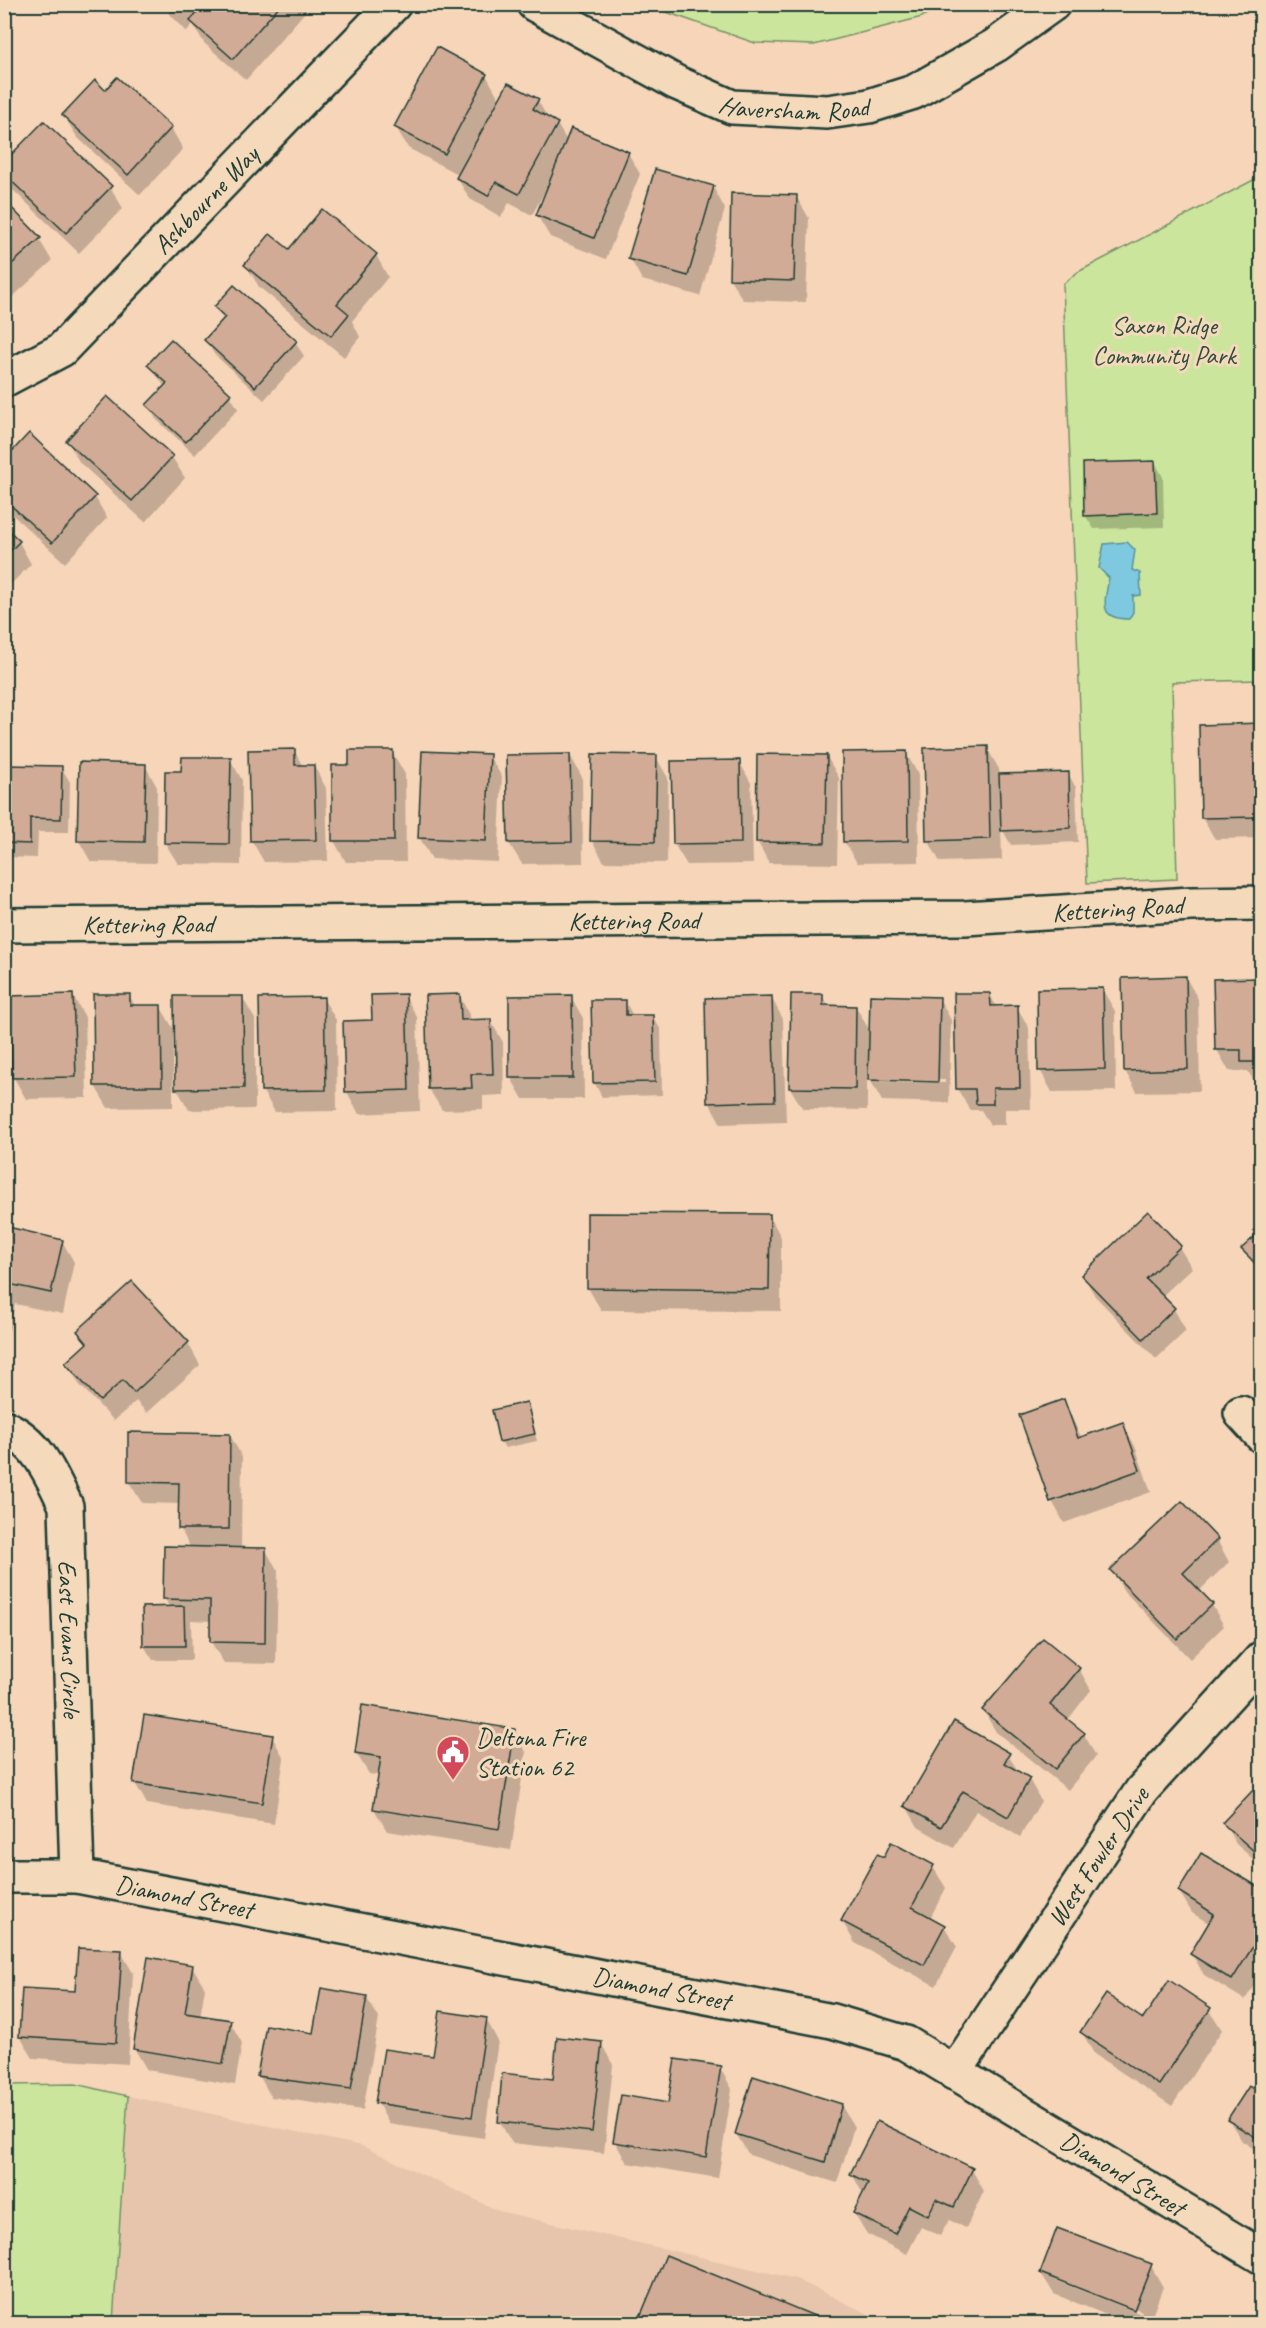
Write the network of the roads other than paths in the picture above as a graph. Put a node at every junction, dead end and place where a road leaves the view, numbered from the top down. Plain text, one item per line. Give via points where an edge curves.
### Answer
1 (394, 4) edge
2 (534, 4) edge
3 (1053, 4) edge
4 (4, 380) edge
5 (1262, 903) edge
6 (4, 925) edge
7 (4, 1427) edge
8 (1262, 1658) edge
9 (4, 1876) edge
10 (77, 1876) junction
11 (954, 2073) junction
12 (1262, 2257) edge

1 - 4 street, Ashbourne Way via 61,350
2 - 3 street, Haversham Road via 677,83 732,107 827,111 868,106 914,92 996,45
5 - 6 street, Kettering Road via 965,918
7 - 10 street, East Evans Circle via 21,1434 47,1466 66,1506
8 - 11 street, West Fowler Drive via 1142,1790
9 - 10 street, Diamond Street
10 - 11 street, Diamond Street via 832,2021 906,2043
11 - 12 street, Diamond Street

